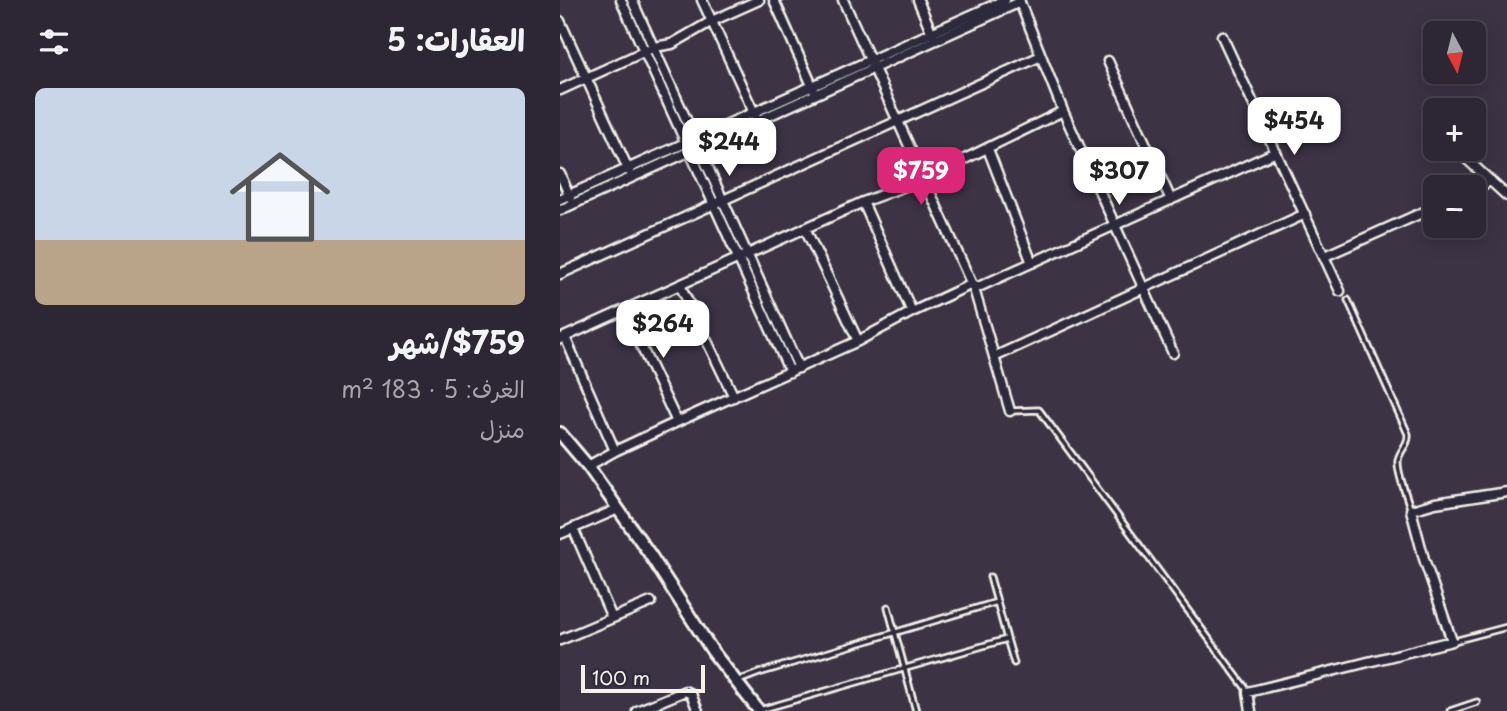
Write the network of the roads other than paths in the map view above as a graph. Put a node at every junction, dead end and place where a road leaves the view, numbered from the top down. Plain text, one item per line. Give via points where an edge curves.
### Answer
1 (621, 0) edge
2 (632, 0) edge
3 (702, 0) edge
4 (759, 0) edge
5 (774, 0) edge
6 (843, 0) edge
7 (918, 0) edge
8 (1005, 0) edge
9 (1020, 1) edge
10 (712, 20) junction
11 (560, 21) edge
12 (1222, 36) dead end
13 (934, 37) junction
14 (654, 47) junction
15 (644, 51) junction
16 (1041, 56) junction
17 (1108, 61) dead end
18 (872, 64) junction
19 (585, 79) junction
20 (560, 90) edge
21 (814, 90) junction
22 (1063, 111) junction
23 (756, 116) junction
24 (898, 122) junction
25 (695, 138) junction
26 (685, 142) junction
27 (699, 147) junction
28 (988, 149) junction
29 (690, 151) junction
30 (1276, 152) junction
31 (1469, 161) edge
32 (627, 169) junction
33 (560, 174) edge
34 (632, 177) junction
35 (925, 179) junction
36 (1491, 181) junction
37 (1486, 183) edge
38 (570, 195) junction
39 (1507, 195) edge
40 (560, 199) edge
41 (1171, 200) junction
42 (723, 201) junction
43 (863, 202) junction
44 (574, 204) junction
45 (714, 205) junction
46 (560, 210) edge
47 (1423, 212) edge
48 (1305, 214) junction
49 (1115, 225) junction
50 (805, 228) junction
51 (748, 254) junction
52 (1325, 256) junction
53 (738, 258) junction
54 (1032, 263) junction
55 (560, 274) edge
56 (680, 285) junction
57 (973, 287) junction
58 (1144, 289) junction
59 (1340, 291) dead end
60 (1348, 300) dead end
61 (624, 310) junction
62 (912, 312) junction
63 (562, 338) edge
64 (858, 341) junction
65 (1173, 353) dead end
66 (994, 357) junction
67 (795, 370) junction
68 (734, 397) junction
69 (1010, 411) joint
70 (677, 422) junction
71 (560, 433) edge
72 (615, 451) junction
73 (588, 466) junction
74 (1507, 492) edge
75 (618, 509) junction
76 (1411, 510) junction
77 (573, 528) junction
78 (560, 534) edge
79 (990, 577) dead end
80 (651, 602) dead end
81 (997, 602) junction
82 (888, 607) dead end
83 (612, 618) junction
84 (1507, 627) edge
85 (895, 633) junction
86 (1007, 639) junction
87 (560, 640) edge
88 (1452, 641) junction
89 (1014, 663) dead end
90 (905, 669) junction
91 (736, 682) junction
92 (1248, 692) junction
93 (1477, 702) dead end
94 (637, 711) edge
95 (698, 711) edge
96 (759, 711) edge
97 (916, 711) edge
98 (1251, 711) edge
99 (1450, 711) edge

1 - 15 street
2 - 14 street
3 - 10 street
4 - 10 street
5 - 21 street
6 - 18 street
7 - 13 street
8 - 13 street
9 - 13 street
9 - 16 street
10 - 14 street via 671,44
10 - 23 street
11 - 19 street
12 - 30 street
13 - 18 street
14 - 15 street
14 - 25 street
15 - 19 street
15 - 26 street
16 - 22 street
16 - 24 street
17 - 41 street
18 - 21 street
18 - 24 street
19 - 20 street
19 - 32 street
21 - 23 street
22 - 28 street
22 - 49 street
23 - 25 street
23 - 27 street
24 - 35 street
24 - 42 street
25 - 26 street
25 - 27 street
26 - 29 street
26 - 32 street
27 - 29 street
27 - 42 street
28 - 35 street
28 - 54 street
29 - 34 street
29 - 45 street
30 - 41 street
30 - 48 street
31 - 36 street
32 - 34 street
32 - 38 street
33 - 38 street
34 - 44 street
35 - 43 street
35 - 57 street
36 - 37 street
36 - 39 street
38 - 40 street
38 - 44 street
41 - 49 street
42 - 45 street
42 - 51 street
43 - 50 street
43 - 62 street
44 - 46 street
45 - 53 street
45 - 55 street
47 - 52 street
48 - 52 street
48 - 58 street
49 - 54 street
49 - 58 street
50 - 51 street
50 - 64 street
51 - 53 street
51 - 67 street
52 - 59 street
53 - 56 street
53 - 67 street
54 - 57 street
56 - 61 street
56 - 68 street
57 - 62 street
57 - 66 street
58 - 65 street
58 - 66 street
60 - 76 lane via 1408,434 1398,465
61 - 63 street
61 - 70 street
62 - 64 street
63 - 72 street
64 - 67 street
66 - 69 street
67 - 68 street
68 - 70 street
69 - 92 lane via 1039,410
70 - 72 street
71 - 73 street
72 - 73 street
73 - 75 street
74 - 76 street
75 - 77 street
75 - 91 street
76 - 88 street
77 - 78 street
77 - 83 street
79 - 81 lane
80 - 83 street
81 - 85 lane
81 - 86 lane
82 - 85 lane
83 - 87 street
84 - 88 lane
85 - 90 lane
85 - 91 lane
86 - 89 lane
86 - 90 lane
88 - 92 street
90 - 96 lane
90 - 97 lane
91 - 96 street
92 - 98 street
93 - 99 lane
94 - 95 street via 685,691

